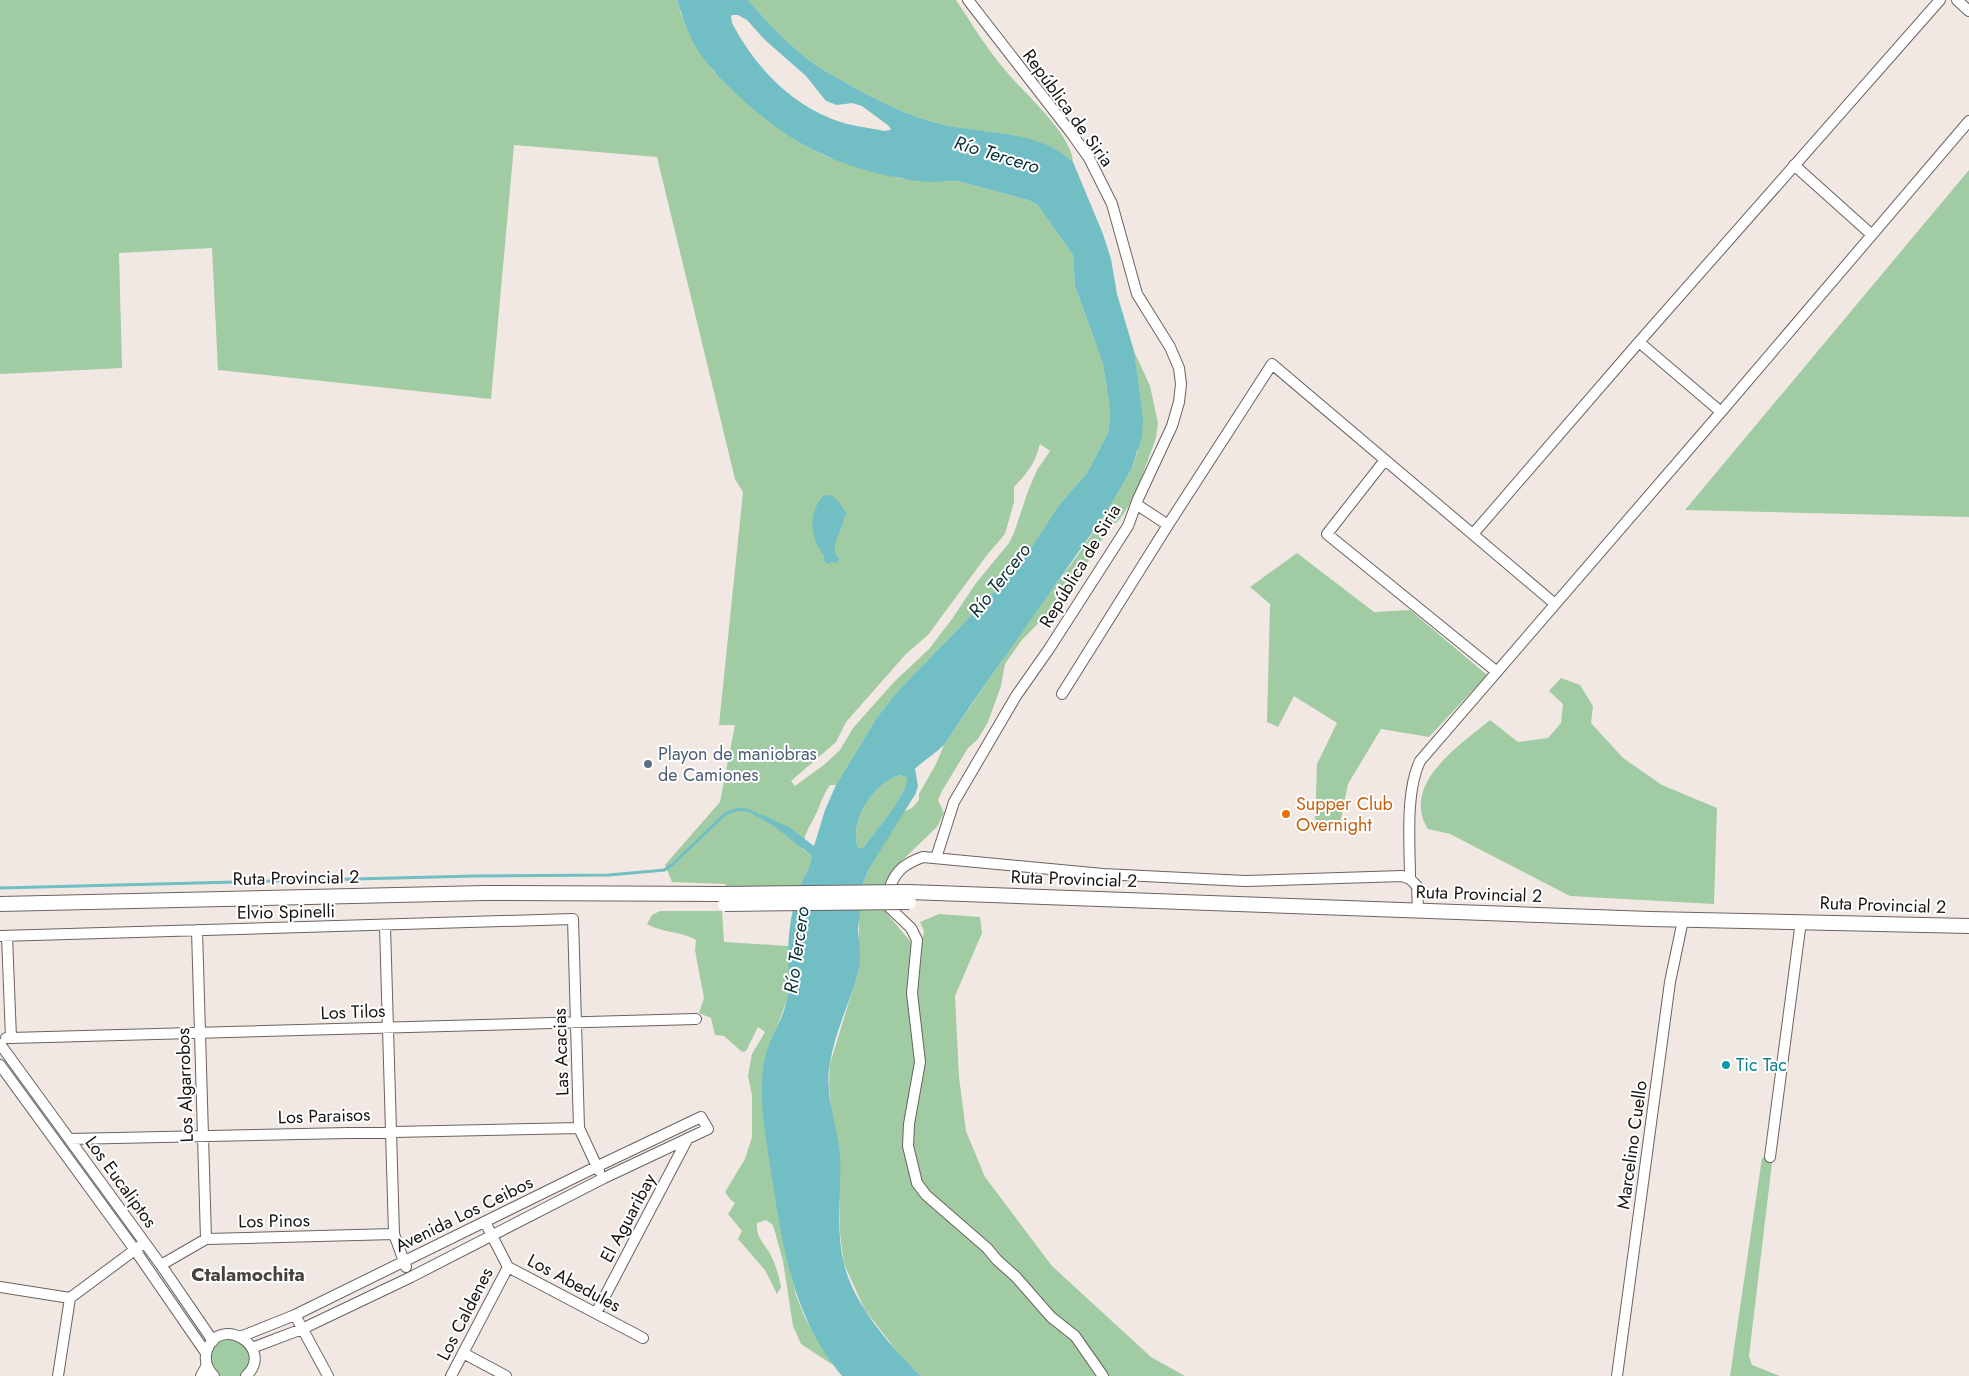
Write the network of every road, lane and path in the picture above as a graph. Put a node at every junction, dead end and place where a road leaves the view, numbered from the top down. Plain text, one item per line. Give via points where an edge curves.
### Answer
1 (968, 0) edge
2 (1940, 0) edge
3 (1956, 0) edge
4 (1969, 11) edge
5 (1969, 121) edge
6 (1794, 165) junction
7 (1872, 235) junction
8 (1639, 342) junction
9 (1721, 412) junction
10 (1386, 460) junction
11 (1136, 504) junction
12 (1168, 525) junction
13 (1473, 534) junction
14 (1555, 604) junction
15 (1497, 672) junction
16 (1062, 694) dead end
17 (936, 858) junction
18 (1410, 880) junction
19 (890, 887) dead end
20 (242, 898) junction
21 (0, 904) edge
22 (890, 908) dead end
23 (1418, 911) junction
24 (0, 913) edge
25 (573, 919) joint
26 (1683, 920) junction
27 (1802, 921) junction
28 (385, 926) junction
29 (1969, 926) edge
30 (197, 930) junction
31 (3, 936) edge
32 (696, 1019) dead end
33 (577, 1022) junction
34 (390, 1027) junction
35 (200, 1033) junction
36 (5, 1038) edge
37 (0, 1044) edge
38 (7, 1053) junction
39 (2, 1067) edge
40 (0, 1080) edge
41 (579, 1128) junction
42 (392, 1130) junction
43 (203, 1136) junction
44 (688, 1138) junction
45 (69, 1139) junction
46 (1770, 1157) dead end
47 (596, 1166) junction
48 (604, 1178) junction
49 (485, 1222) junction
50 (394, 1234) junction
51 (492, 1235) junction
52 (206, 1239) junction
53 (144, 1242) junction
54 (134, 1250) junction
55 (404, 1262) junction
56 (161, 1265) junction
57 (508, 1267) junction
58 (411, 1277) junction
59 (0, 1287) edge
60 (70, 1298) junction
61 (596, 1313) junction
62 (294, 1315) junction
63 (302, 1329) junction
64 (240, 1336) junction
65 (643, 1338) dead end
66 (213, 1341) junction
67 (252, 1348) junction
68 (206, 1353) junction
69 (464, 1353) junction
70 (206, 1365) junction
71 (58, 1376) edge
72 (201, 1376) edge
73 (214, 1376) edge
74 (246, 1376) edge
75 (328, 1376) edge
76 (451, 1376) edge
77 (506, 1376) edge
78 (1104, 1376) edge
79 (1617, 1376) edge

1 - 11 street, República de Siria via 1089,158 1112,204 1138,294 1179,368 1179,402 1172,426
2 - 6 street
3 - 4 street
5 - 7 street
6 - 7 street
6 - 8 street
7 - 9 street
8 - 9 street
8 - 13 street
9 - 14 street
10 - 12 street via 1272,364
10 - 13 street
10 - 15 street via 1327,534
11 - 12 street
11 - 17 street, República de Siria via 1128,526 1016,696 954,802
12 - 16 street
13 - 14 street
14 - 15 street
15 - 18 street via 1420,761 1414,774
17 - 18 street via 1104,874 1245,881 1391,876
17 - 19 street via 923,857 909,862 895,874
18 - 23 street via 1417,886
20 - 21 main road, Ruta Provincial 2
20 - 23 main road, Ruta Provincial 2, bridge via 485,893 592,893 725,899 987,895
20 - 24 main road via 209,907
22 - 78 street via 911,928 917,940 912,993 920,1062 908,1139 917,1183 926,1196 987,1248 1051,1317 1075,1336
23 - 26 main road, Ruta Provincial 2
25 - 28 street, Elvio Spinelli
25 - 33 street, Las Acacias
26 - 27 main road, Ruta Provincial 2
26 - 79 street, Marcelino Cuello via 1670,982
27 - 29 main road, Ruta Provincial 2
27 - 46 street
28 - 30 street, Elvio Spinelli
28 - 34 street
30 - 31 street, Elvio Spinelli
30 - 35 street, Los Algarrobos
31 - 36 street
32 - 33 street, Los Tilos
33 - 34 street, Los Tilos
33 - 41 street, Las Acacias
34 - 35 street, Los Tilos
34 - 42 street
35 - 36 street, Los Tilos
35 - 43 street, Los Algarrobos
37 - 38 street, Los Eucaliptos
38 - 39 street
38 - 45 street, Los Eucaliptos
39 - 40 street
39 - 54 street, Los Eucaliptos
41 - 42 street, Los Paraisos
41 - 47 street, Las Acacias
42 - 43 street, Los Paraisos
42 - 50 street
43 - 45 street, Los Paraisos
43 - 52 street, Los Algarrobos
44 - 47 street, Avenida Los Ceibos via 708,1129 701,1117
44 - 48 street, Avenida Los Ceibos
44 - 61 street, El Aguaribay
45 - 53 street, Los Eucaliptos
47 - 48 street, Las Acacias
47 - 49 street, Avenida Los Ceibos
48 - 51 street, Avenida Los Ceibos
49 - 51 street, Los Abedules
49 - 55 street, Avenida Los Ceibos
50 - 52 street, Los Pinos
50 - 55 street
51 - 57 street, Los Abedules
51 - 58 street, Avenida Los Ceibos
52 - 56 street, Los Pinos
53 - 54 street
53 - 56 street, Los Eucaliptos
54 - 60 street
54 - 68 street, Los Eucaliptos
55 - 58 street
55 - 62 street, Avenida Los Ceibos
56 - 66 street, Los Eucaliptos
57 - 61 street, Los Abedules
57 - 69 street, Los Caldenes
58 - 63 street, Avenida Los Ceibos
59 - 60 street
60 - 71 street
61 - 65 street, Los Abedules
62 - 63 street
62 - 64 street, Avenida Los Ceibos
63 - 67 street, Avenida Los Ceibos
63 - 75 street
64 - 66 street, Avenida Los Ceibos via 226,1334
64 - 67 street
66 - 68 street
67 - 74 street via 254,1361
68 - 70 street
69 - 76 street, Los Caldenes
69 - 77 street
70 - 72 street
70 - 73 street

